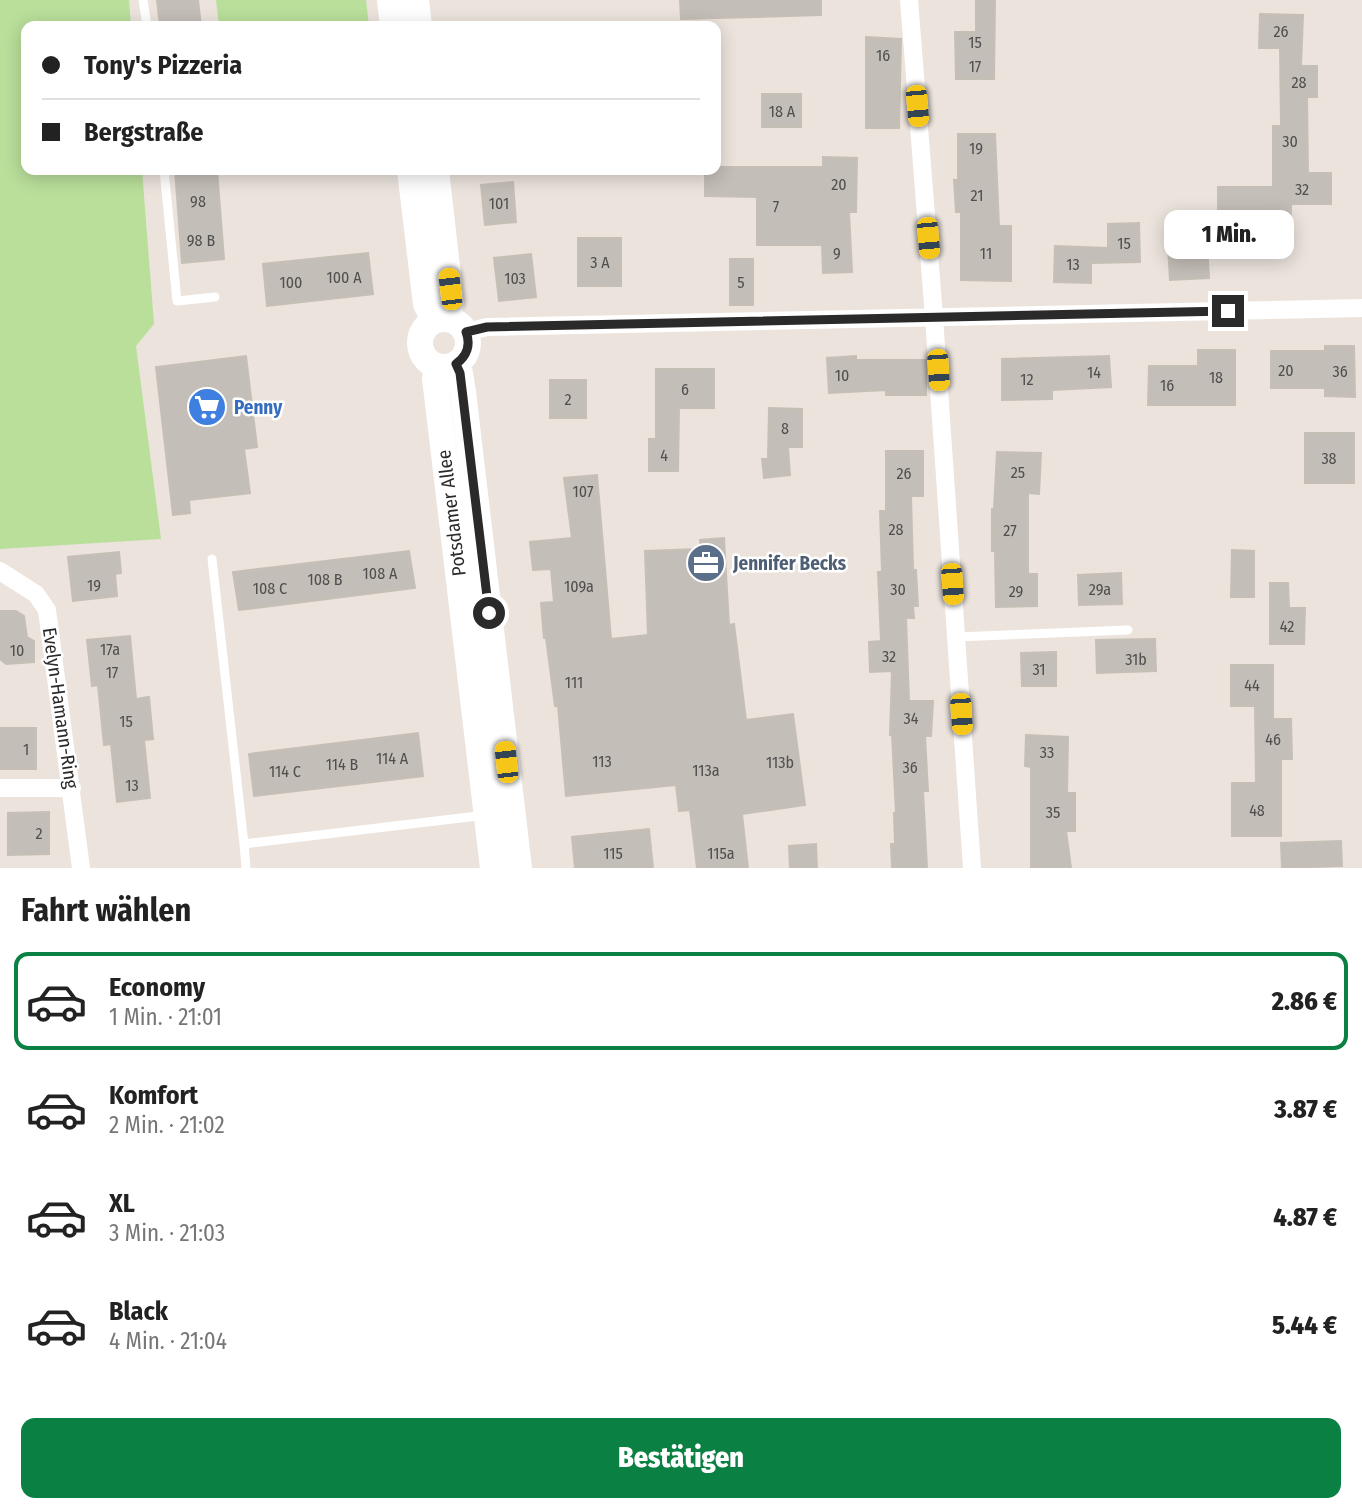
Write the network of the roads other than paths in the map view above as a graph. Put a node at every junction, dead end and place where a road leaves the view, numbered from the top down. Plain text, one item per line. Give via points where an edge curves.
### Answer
1 (143, 0) edge
2 (390, 0) edge
3 (416, 0) edge
4 (909, 0) edge
5 (146, 21) edge
6 (392, 21) edge
7 (418, 21) edge
8 (164, 175) edge
9 (411, 175) edge
10 (437, 175) edge
11 (215, 298) dead end
12 (1362, 308) edge
13 (934, 317) junction
14 (450, 323) junction
15 (447, 365) junction
16 (212, 559) dead end
17 (0, 570) edge
18 (1128, 630) dead end
19 (956, 638) junction
20 (0, 788) edge
21 (72, 788) junction
22 (499, 813) junction
23 (244, 844) junction
24 (81, 868) edge
25 (246, 868) edge
26 (493, 868) edge
27 (519, 868) edge
28 (972, 868) edge

1 - 5 lane
2 - 6 street
3 - 7 street
4 - 13 street
8 - 11 lane via 177,301
9 - 14 street via 426,304
10 - 14 street
12 - 13 street
13 - 14 street via 487,327
13 - 19 street
14 - 15 street via 469,341 467,350
14 - 15 street via 424,330 419,344 425,358
15 - 22 street, Potsdamer Allee via 435,379 440,425
16 - 23 lane
17 - 21 street, Evelyn-Hamann-Ring via 36,594 47,610
18 - 19 lane
19 - 28 street
20 - 21 street
21 - 24 street, Evelyn-Hamann-Ring
22 - 23 lane
22 - 26 street, Potsdamer Allee
22 - 27 street, Potsdamer Allee
23 - 25 lane

